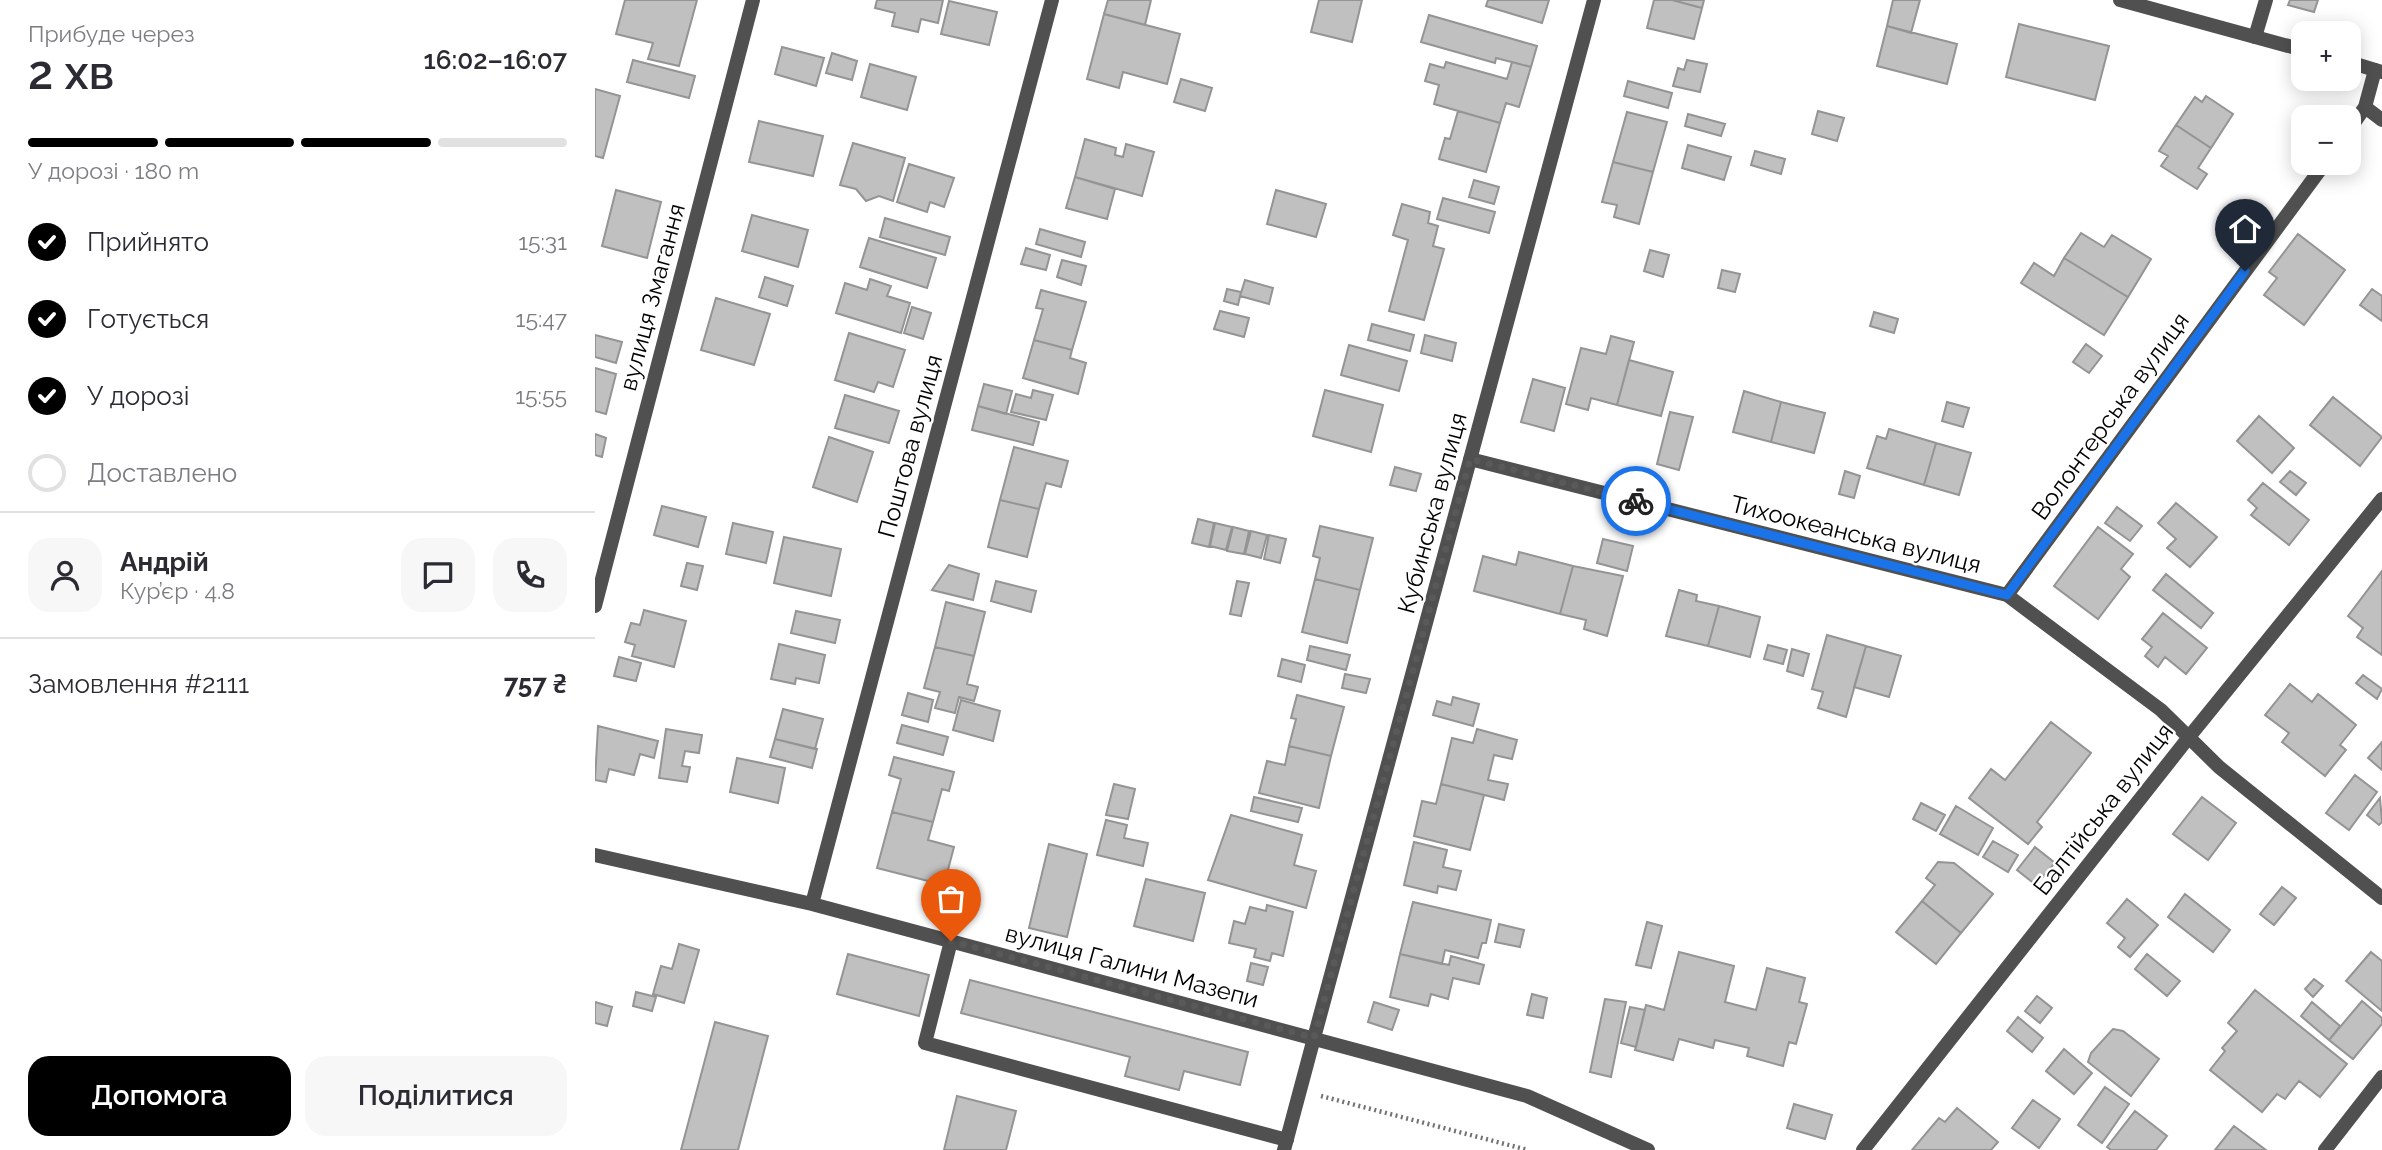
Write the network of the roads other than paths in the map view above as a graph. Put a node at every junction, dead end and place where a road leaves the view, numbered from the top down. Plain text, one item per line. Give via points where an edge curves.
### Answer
1 (754, 0) edge
2 (1052, 0) edge
3 (1594, 0) edge
4 (2120, 0) edge
5 (2266, 0) edge
6 (2255, 37) junction
7 (2291, 47) edge
8 (2361, 66) edge
9 (2379, 71) edge
10 (2365, 107) junction
11 (2361, 113) edge
12 (2382, 120) edge
13 (2316, 175) edge
14 (1470, 459) junction
15 (2382, 499) edge
16 (2007, 595) junction
17 (595, 606) edge
18 (2189, 737) junction
19 (595, 855) edge
20 (2382, 898) edge
21 (812, 904) junction
22 (951, 941) junction
23 (1314, 1038) junction
24 (2382, 1077) edge
25 (1285, 1145) edge
26 (1648, 1150) edge
27 (1863, 1150) edge
28 (2325, 1150) edge

1 - 17 street, вулиця Змагання
2 - 21 street, Поштова вулиця
3 - 14 street, Кубинська вулиця
4 - 6 street
5 - 6 street
6 - 7 street
8 - 9 street
9 - 10 street
10 - 11 street
10 - 12 street
13 - 16 street, Волонтерська вулиця
14 - 16 street, Тихоокеанська вулиця
14 - 23 street, Кубинська вулиця
15 - 18 street, Балтійська вулиця
16 - 18 street, Тихоокеанська вулиця via 2161,710
18 - 20 street, Тихоокеанська вулиця via 2219,768
18 - 27 street, Балтійська вулиця
19 - 21 street, вулиця Галини Мазепи
21 - 22 street, вулиця Галини Мазепи
22 - 23 street, вулиця Галини Мазепи
22 - 25 street via 925,1042
23 - 25 street, Кубинська вулиця
23 - 26 street, вулиця Галини Мазепи via 1527,1096
24 - 28 street

